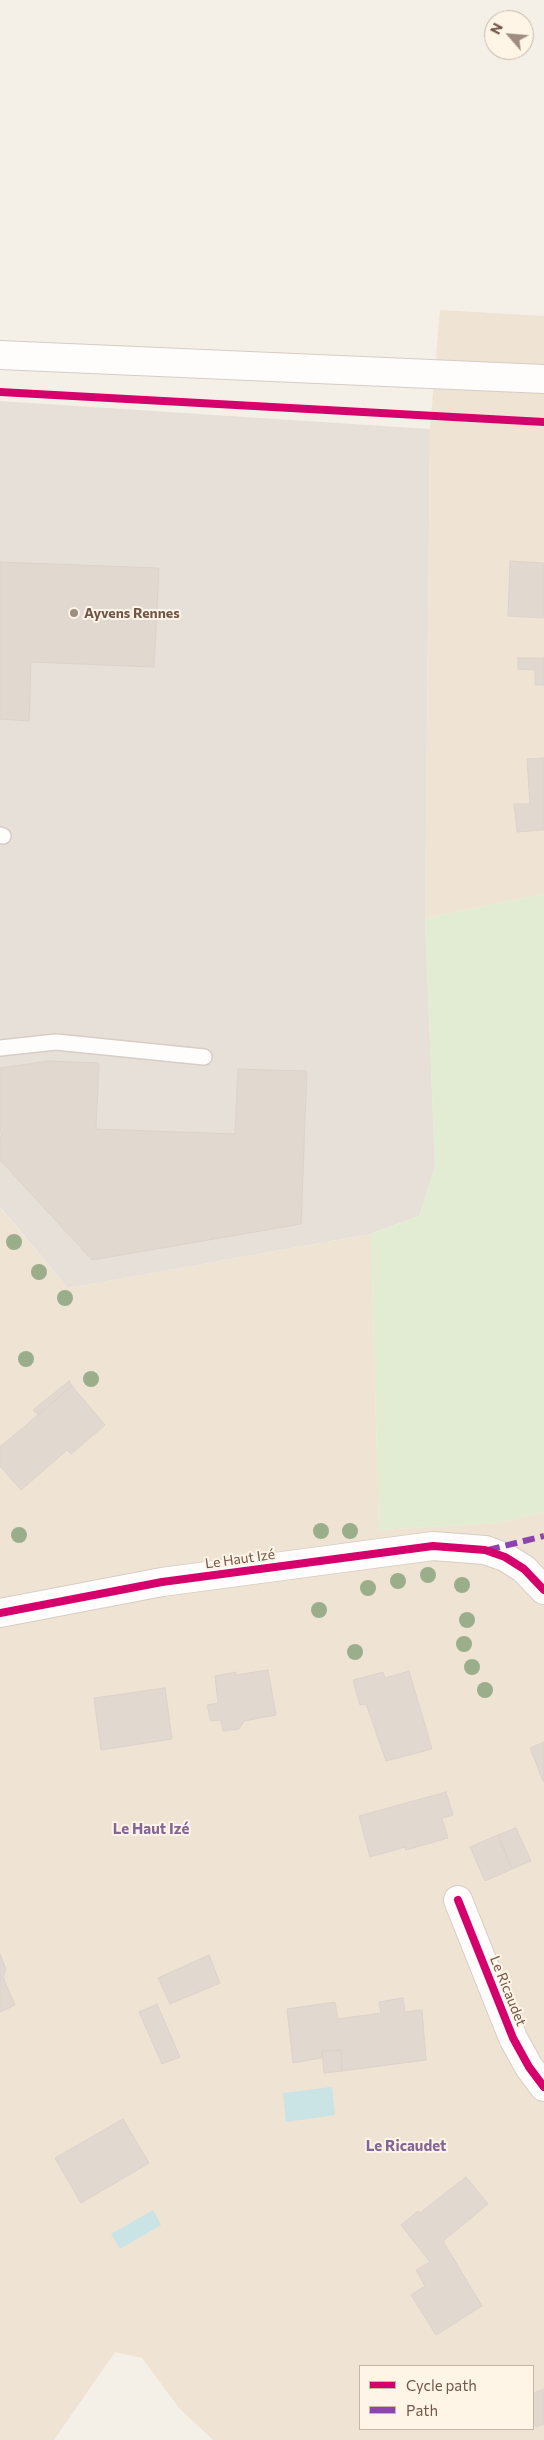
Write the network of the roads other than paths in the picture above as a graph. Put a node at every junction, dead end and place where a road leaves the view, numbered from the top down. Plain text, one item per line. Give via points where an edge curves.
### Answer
1 (0, 355) edge
2 (544, 379) edge
3 (0, 1048) edge
4 (204, 1057) dead end
5 (544, 1590) edge
6 (0, 1613) edge
7 (458, 1900) dead end
8 (544, 2087) edge

1 - 2 street
3 - 4 lane via 56,1042
5 - 6 street, Le Haut Izé via 524,1568 505,1556 485,1550 433,1546 162,1582
7 - 8 street, Le Ricaudet via 514,2038

